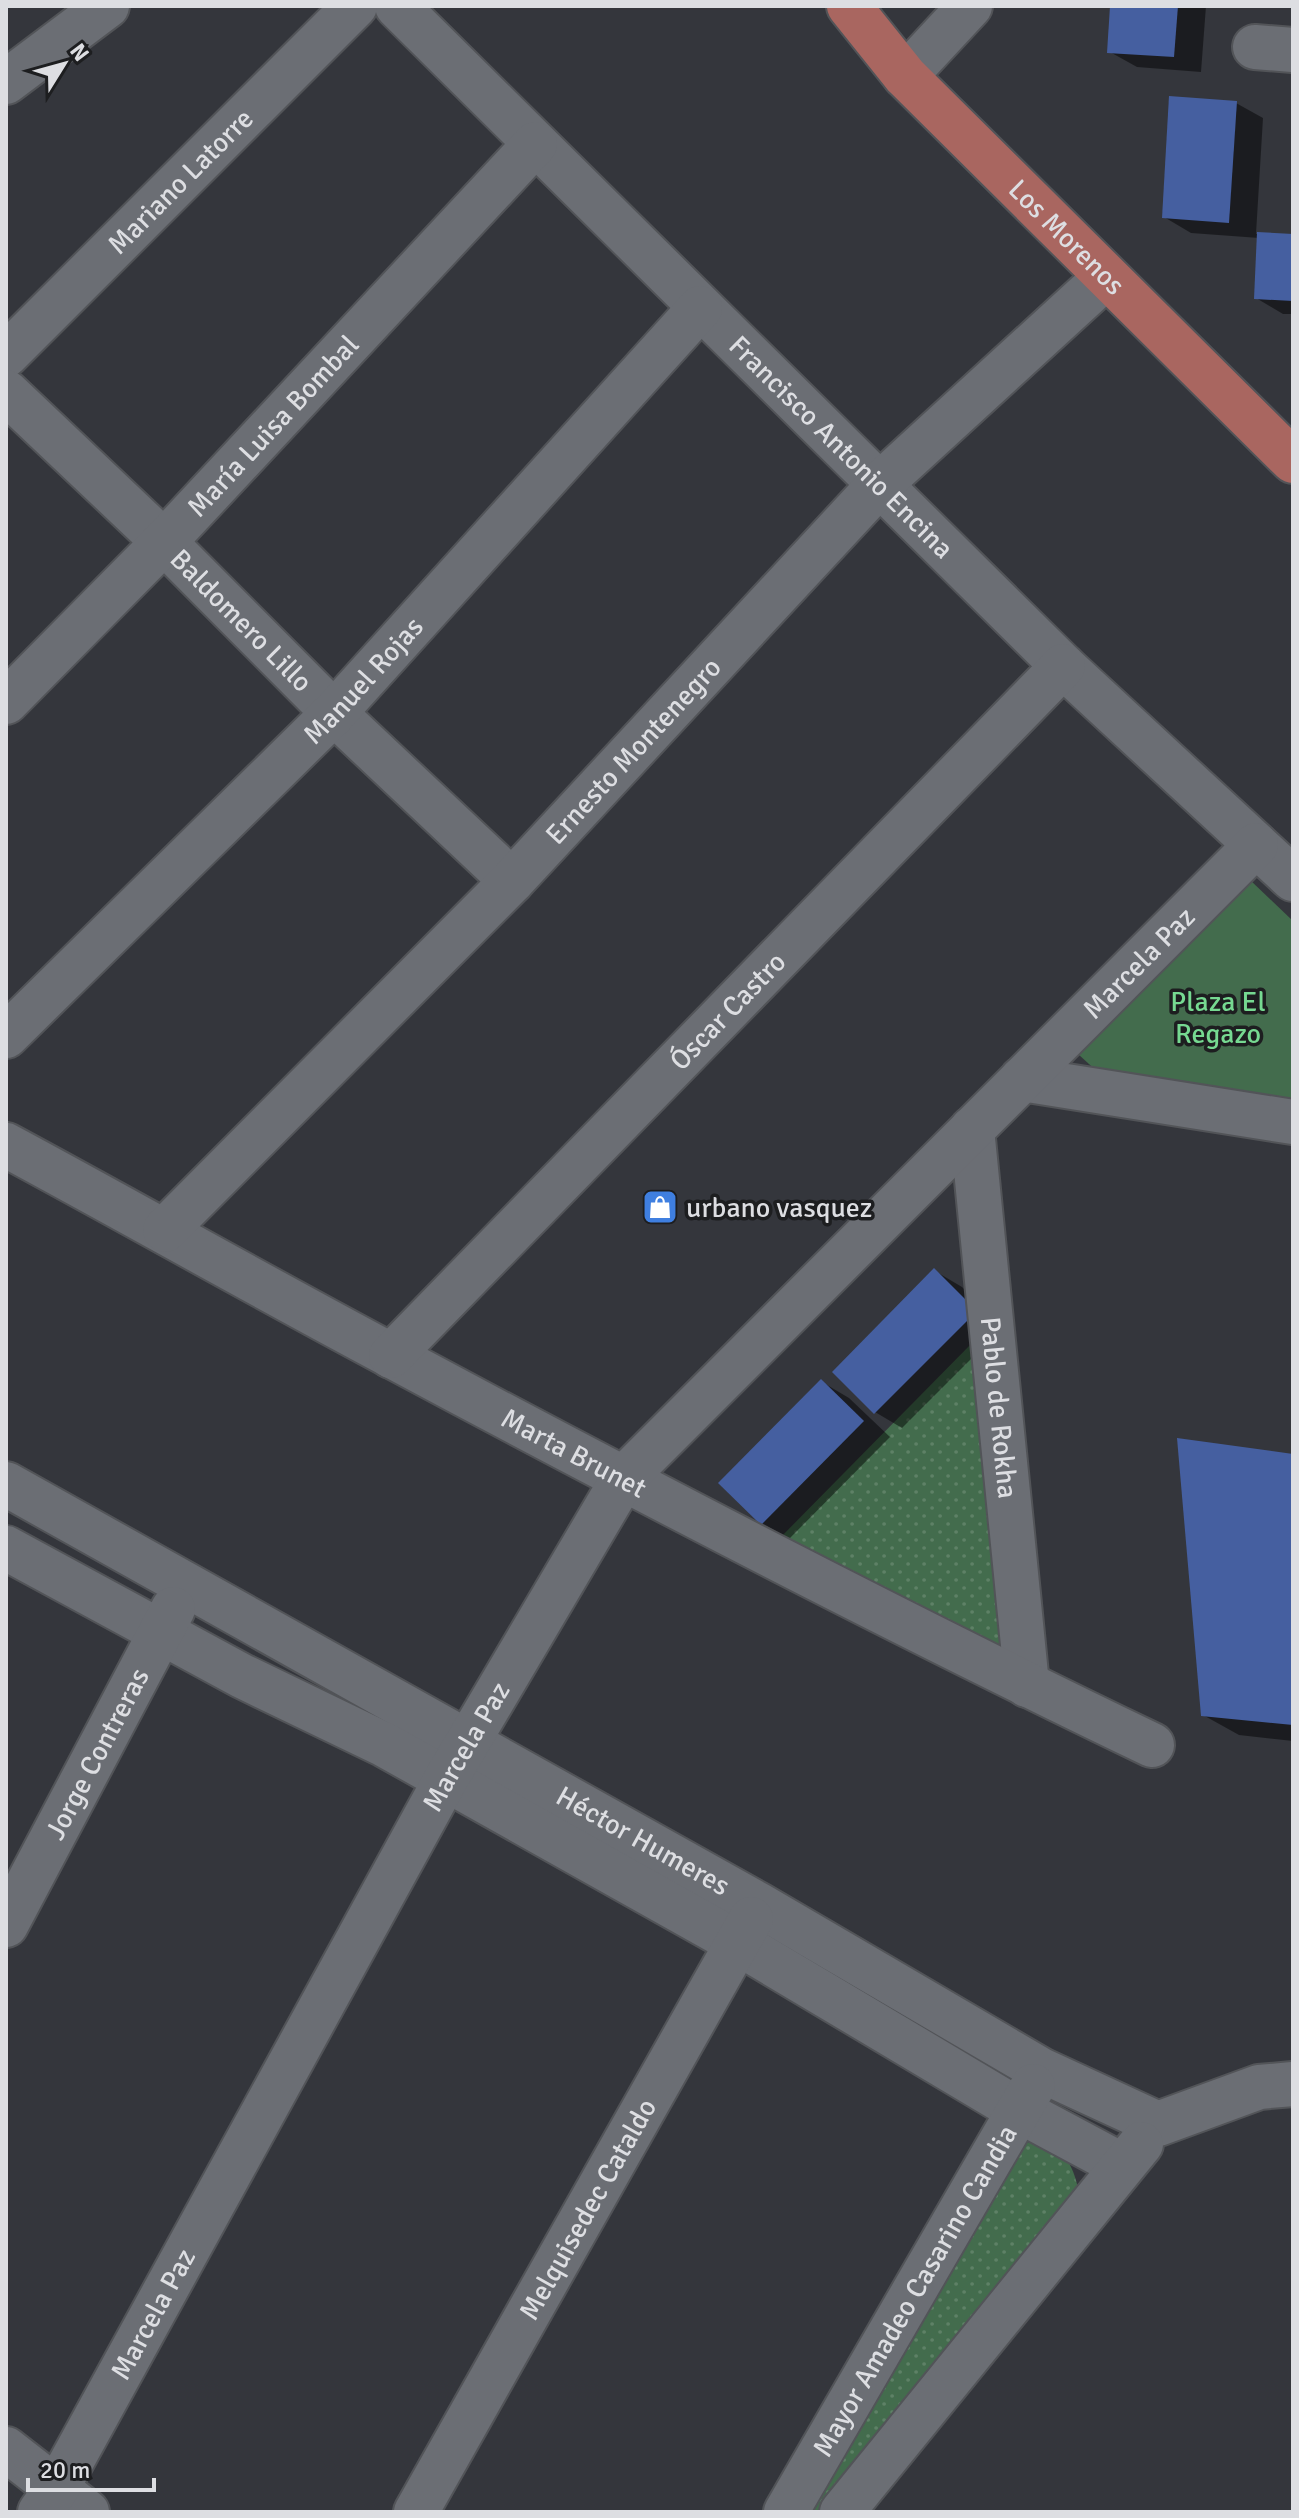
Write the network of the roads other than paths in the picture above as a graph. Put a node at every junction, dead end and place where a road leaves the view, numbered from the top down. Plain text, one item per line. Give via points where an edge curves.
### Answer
1 (107, 6) edge
2 (355, 6) edge
3 (397, 6) edge
4 (849, 6) edge
5 (970, 6) edge
6 (905, 76) junction
7 (6, 82) edge
8 (535, 144) junction
9 (1106, 277) junction
10 (700, 308) junction
11 (6, 355) edge
12 (6, 392) edge
13 (1293, 461) edge
14 (879, 485) junction
15 (164, 542) junction
16 (1063, 666) junction
17 (6, 702) edge
18 (334, 713) junction
19 (1256, 845) junction
20 (1293, 879) edge
21 (512, 881) junction
22 (6, 1036) edge
23 (1022, 1079) junction
24 (1293, 1122) edge
25 (972, 1129) junction
26 (6, 1145) edge
27 (165, 1230) junction
28 (391, 1356) junction
29 (623, 1479) junction
30 (6, 1484) edge
31 (6, 1548) edge
32 (187, 1583) junction
33 (159, 1633) junction
34 (1027, 1685) junction
35 (468, 1741) junction
36 (1152, 1745) dead end
37 (446, 1779) junction
38 (759, 1905) junction
39 (6, 1925) edge
40 (738, 1943) junction
41 (1041, 2070) junction
42 (1293, 2084) edge
43 (1020, 2111) junction
44 (1158, 2124) junction
45 (1121, 2165) junction
46 (6, 2449) edge
47 (61, 2504) edge
48 (416, 2512) edge
49 (786, 2512) edge
50 (842, 2512) edge

1 - 7 street
2 - 11 street, Mariano Latorre
3 - 8 street, Francisco Antonio Encina
4 - 6 main road, Los Morenos
5 - 6 street
6 - 9 main road, Los Morenos
8 - 10 street, Francisco Antonio Encina
8 - 15 street, María Luisa Bombal
9 - 13 main road, Los Morenos
9 - 14 street, Ernesto Montenegro
10 - 14 street, Francisco Antonio Encina
10 - 18 street, Manuel Rojas
12 - 15 street, Baldomero Lillo
14 - 16 street, Francisco Antonio Encina
14 - 21 street, Ernesto Montenegro
15 - 17 street, María Luisa Bombal
15 - 18 street, Baldomero Lillo
16 - 19 street, Francisco Antonio Encina
16 - 28 street, Óscar Castro
18 - 21 street, Baldomero Lillo
18 - 22 street, Manuel Rojas
19 - 20 street, Francisco Antonio Encina
19 - 23 street, Marcela Paz
21 - 27 street, Ernesto Montenegro
23 - 24 street
23 - 25 street, Marcela Paz
25 - 29 street, Marcela Paz
25 - 34 street, Pablo de Rokha
26 - 27 street, Marta Brunet
27 - 28 street, Marta Brunet
28 - 29 street, Marta Brunet
29 - 34 street, Marta Brunet
29 - 35 street, Marcela Paz
30 - 32 street, Héctor Humeres
31 - 33 street, Héctor Humeres
32 - 33 street, Jorge Contreras
32 - 35 street, Héctor Humeres
33 - 37 street, Héctor Humeres
33 - 39 street, Jorge Contreras
34 - 36 street, Marta Brunet
35 - 37 street, Marcela Paz
35 - 38 street, Héctor Humeres
37 - 40 street, Héctor Humeres
37 - 47 street, Marcela Paz
38 - 40 street, Melquisedec Cataldo
38 - 41 street, Héctor Humeres
40 - 43 street, Héctor Humeres
40 - 48 street, Melquisedec Cataldo
41 - 43 street, Mayor Amadeo Casarino Candia
41 - 44 street, Héctor Humeres
42 - 44 street via 1259,2087
43 - 45 street, Héctor Humeres
43 - 49 street, Mayor Amadeo Casarino Candia
44 - 45 street, Mayor Amadeo Casarino Candia
45 - 50 street, Mayor Amadeo Casarino Candia
46 - 47 street

